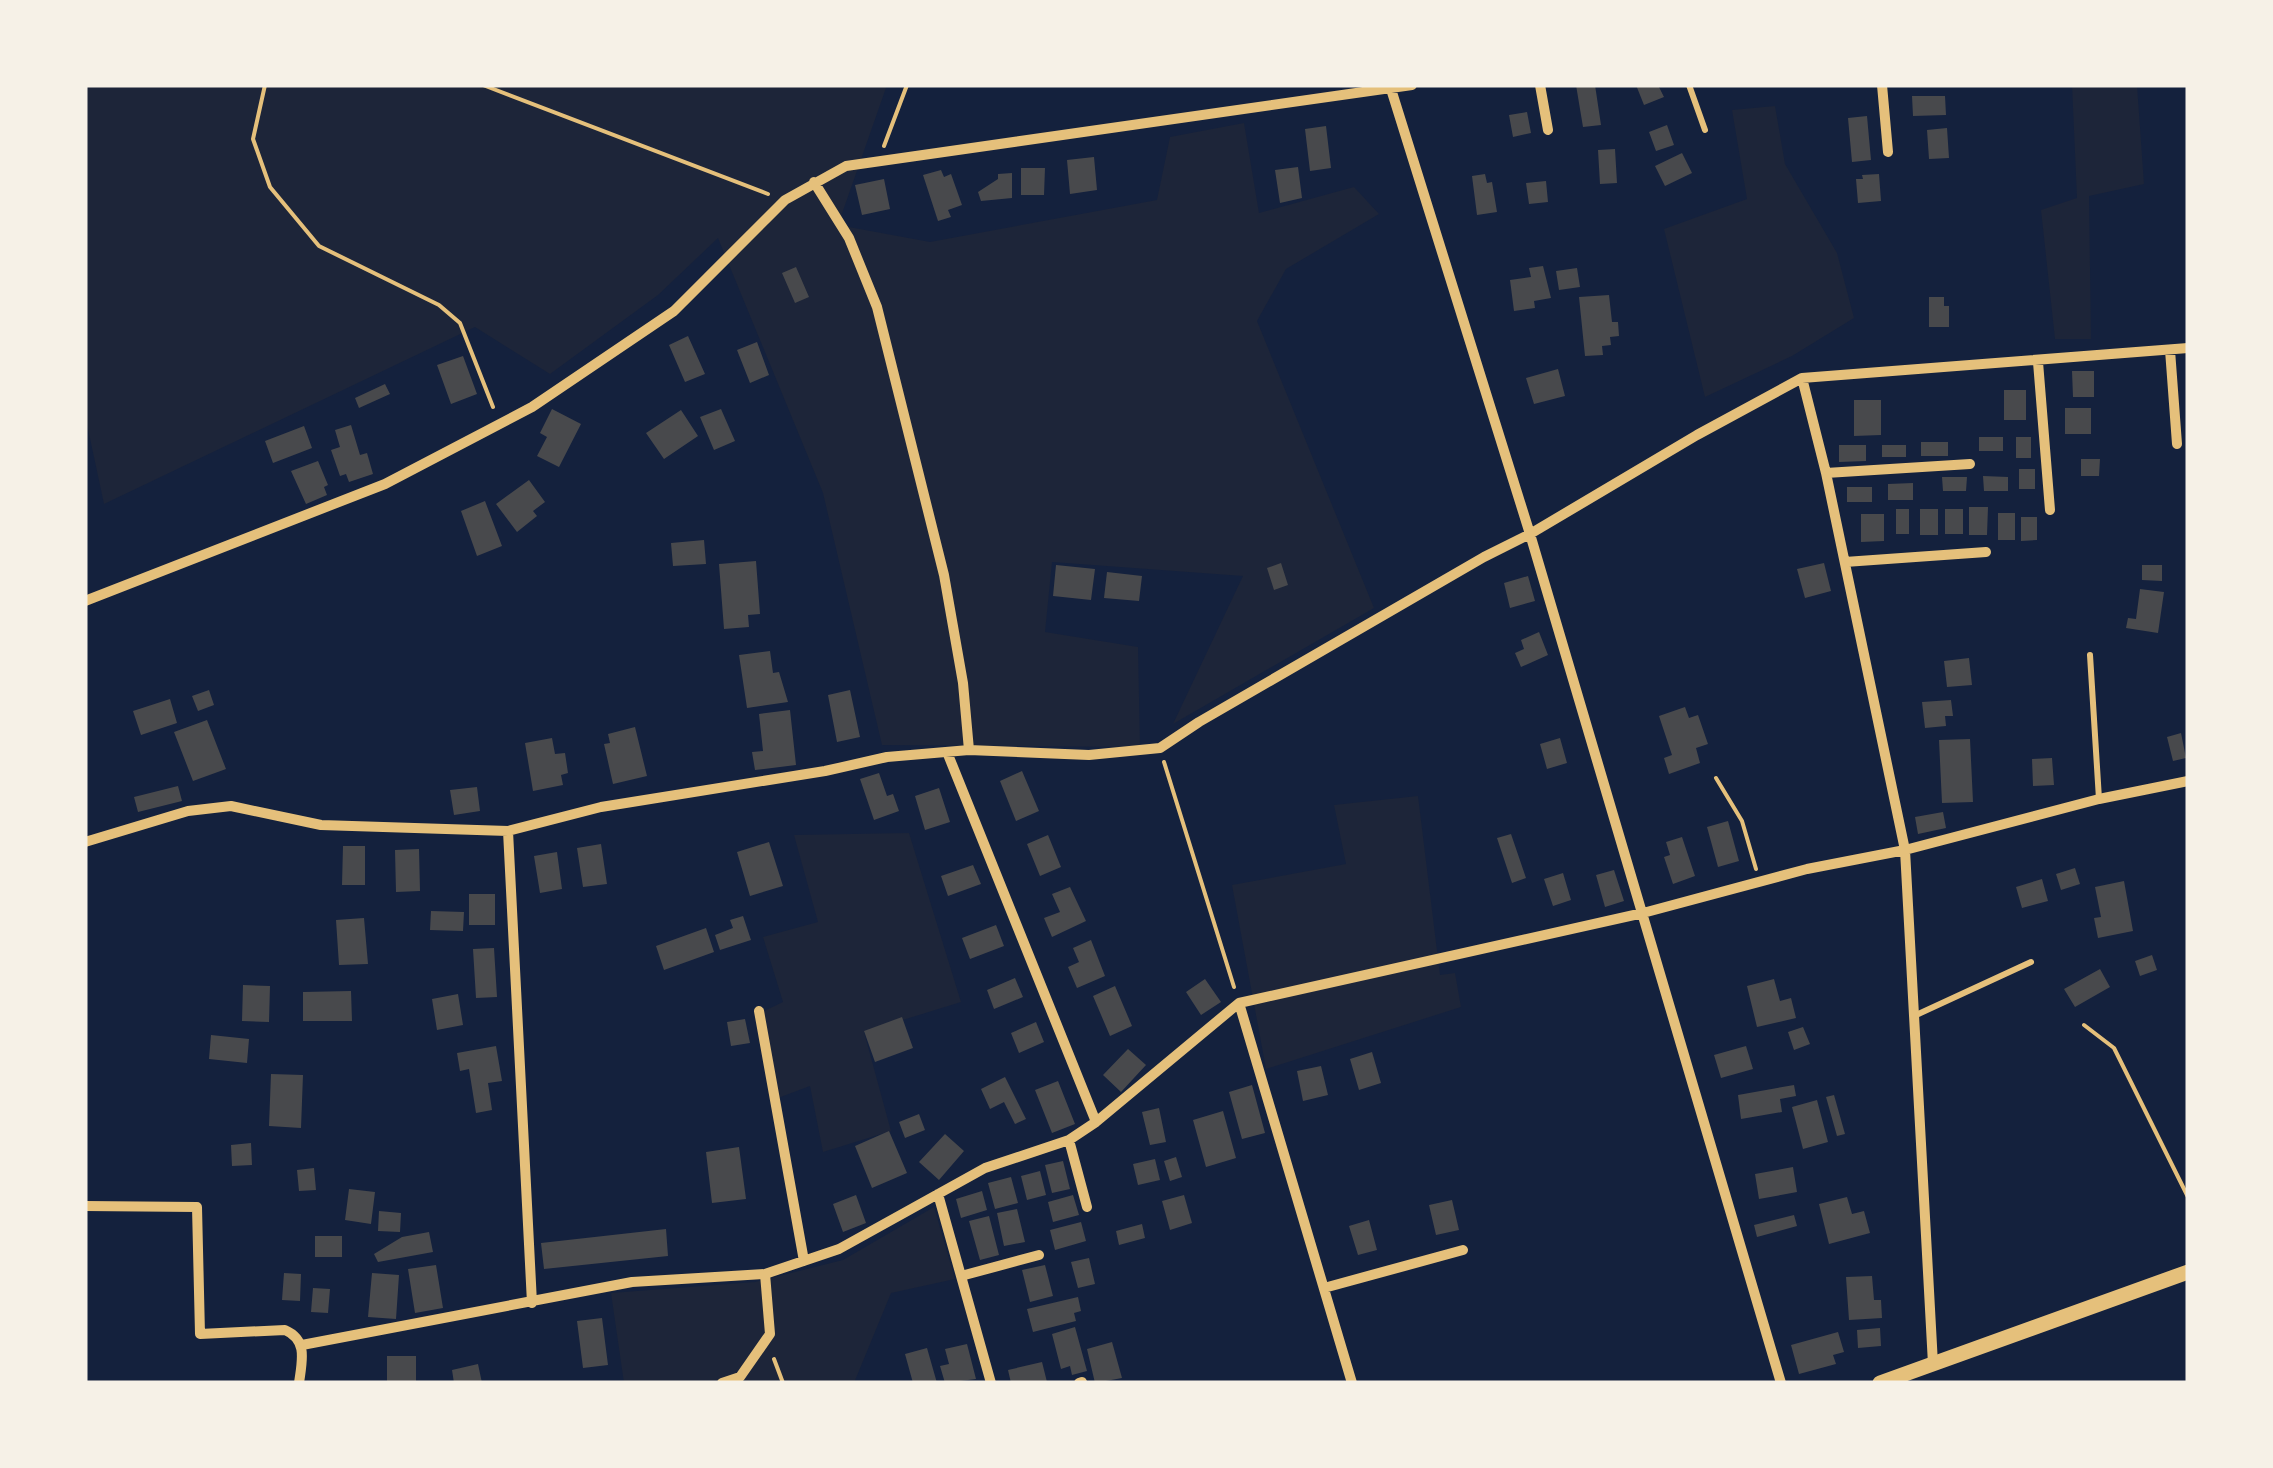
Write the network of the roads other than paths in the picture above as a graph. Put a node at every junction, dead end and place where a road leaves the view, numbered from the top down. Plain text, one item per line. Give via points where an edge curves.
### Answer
1 (1412, 85) edge
2 (1540, 85) edge
3 (1690, 85) edge
4 (1882, 85) edge
5 (1391, 88) junction
6 (1548, 130) dead end
7 (1705, 130) dead end
8 (1888, 152) dead end
9 (814, 182) junction
10 (2188, 348) edge
11 (2170, 350) junction
12 (2038, 362) junction
13 (1802, 378) junction
14 (2177, 444) dead end
15 (1970, 464) dead end
16 (1826, 473) junction
17 (2050, 510) dead end
18 (1530, 534) junction
19 (1986, 552) dead end
20 (1845, 562) junction
21 (85, 601) edge
22 (2090, 655) dead end
23 (969, 750) junction
24 (947, 752) junction
25 (2188, 781) edge
26 (2099, 800) junction
27 (508, 831) junction
28 (85, 842) edge
29 (1906, 850) junction
30 (1643, 912) junction
31 (2031, 962) dead end
32 (1239, 1003) junction
33 (759, 1011) dead end
34 (1913, 1017) junction
35 (1096, 1122) junction
36 (1070, 1140) junction
37 (938, 1194) junction
38 (85, 1206) edge
39 (1087, 1207) dead end
40 (1462, 1250) dead end
41 (1039, 1255) dead end
42 (804, 1261) junction
43 (2188, 1272) edge
44 (766, 1274) junction
45 (961, 1276) junction
46 (1324, 1288) junction
47 (532, 1304) junction
48 (302, 1345) junction
49 (1933, 1364) junction
50 (299, 1383) edge
51 (722, 1383) edge
52 (991, 1383) edge
53 (1352, 1383) edge
54 (1781, 1383) edge
55 (1880, 1383) edge

1 - 5 street
2 - 6 street
3 - 7 lane
4 - 8 street
5 - 9 street via 846,166
5 - 18 street
9 - 21 street via 785,200 674,311 532,407 385,484
9 - 23 street via 849,238 876,308 944,575
10 - 11 street
11 - 12 street
11 - 14 street
12 - 13 street
12 - 17 street
13 - 16 street
13 - 18 street
15 - 16 street
16 - 20 street
18 - 23 street via 1160,748 1088,756
18 - 30 street
19 - 20 street
20 - 29 street
22 - 26 lane
23 - 24 street
24 - 27 street via 602,807
24 - 35 street
25 - 26 street
26 - 29 street
27 - 28 street via 321,826 230,806 188,811
27 - 47 street
29 - 30 street
29 - 34 street
30 - 32 street
30 - 54 street
31 - 34 lane
32 - 35 street
32 - 46 street
33 - 42 street
34 - 49 street
35 - 36 street
36 - 37 street via 984,1168
36 - 39 street
37 - 42 street via 840,1249
37 - 45 street
38 - 48 street via 197,1207 200,1334 285,1330
40 - 46 street
41 - 45 street
42 - 44 street
43 - 49 street
44 - 47 street via 632,1282
44 - 51 street via 770,1334 740,1377
45 - 52 street
46 - 53 street
47 - 48 street
48 - 50 street
49 - 55 street

